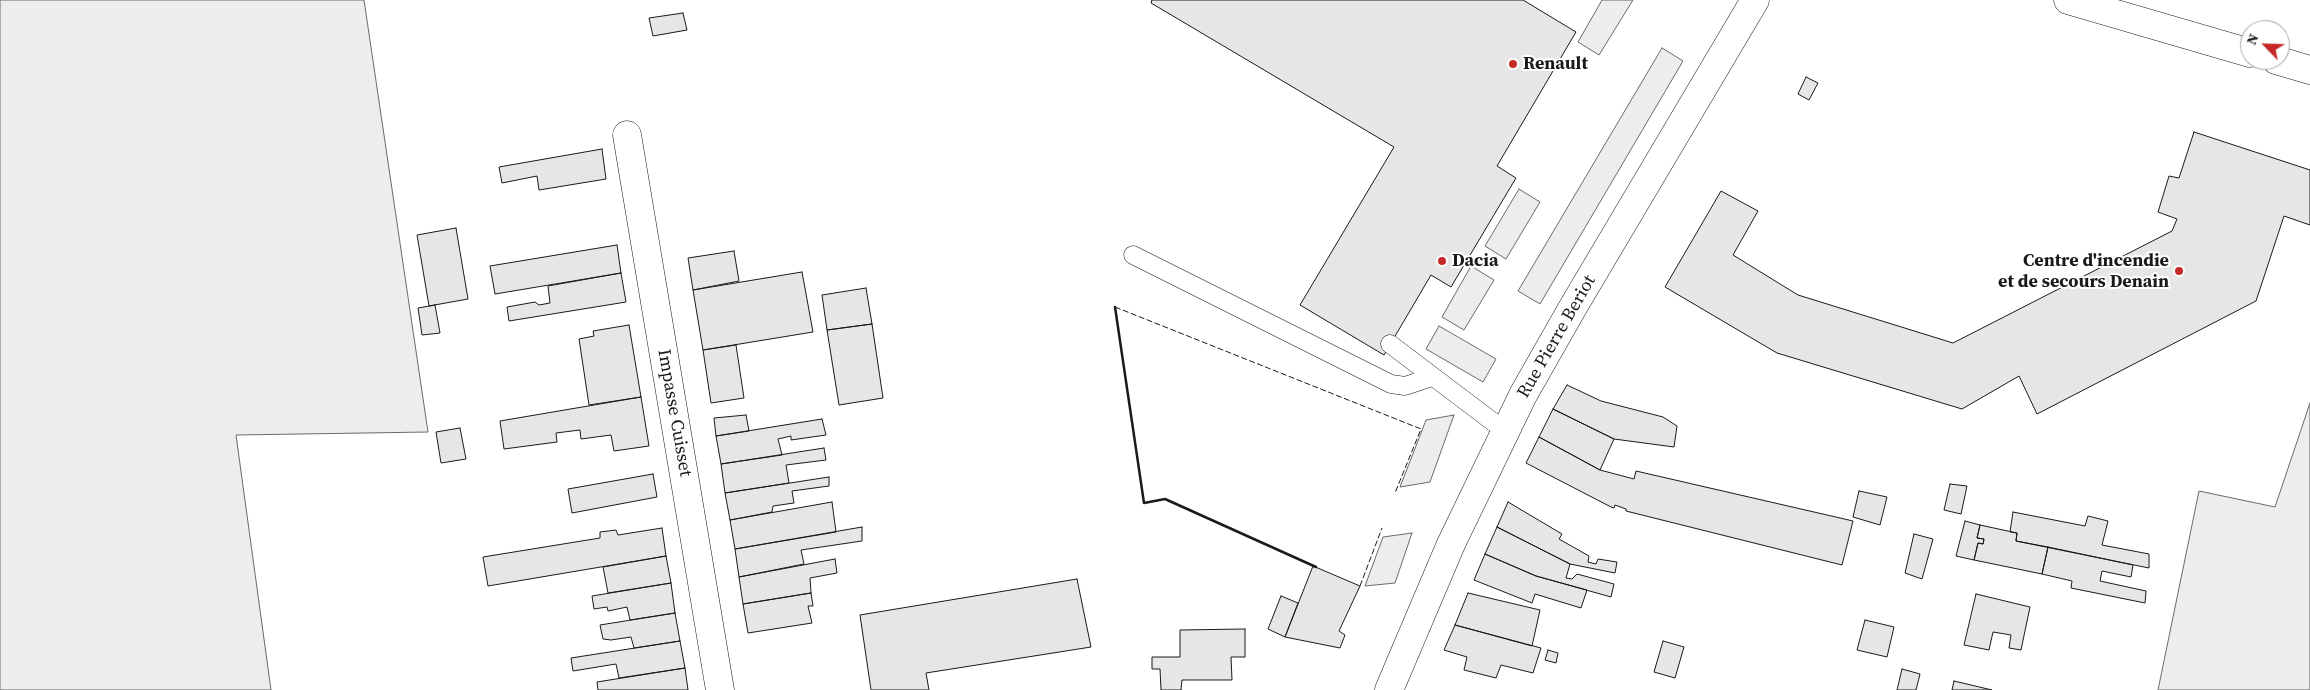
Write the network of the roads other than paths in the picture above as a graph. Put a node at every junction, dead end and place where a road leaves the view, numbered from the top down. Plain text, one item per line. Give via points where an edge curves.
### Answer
1 (1754, 0) edge
2 (2068, 0) edge
3 (2240, 49) edge
4 (2290, 64) edge
5 (2310, 70) edge
6 (627, 135) dead end
7 (1133, 255) dead end
8 (1390, 344) dead end
9 (1432, 377) junction
10 (1505, 431) junction
11 (720, 690) edge
12 (1389, 690) edge

1 - 10 street, Rue Pierre Beriot via 1573,307
2 - 3 street
4 - 5 street
6 - 11 street, Impasse Cuisset
7 - 9 lane via 1391,384 1404,386
8 - 9 lane
9 - 10 lane
10 - 12 street, Rue Pierre Beriot via 1450,544

